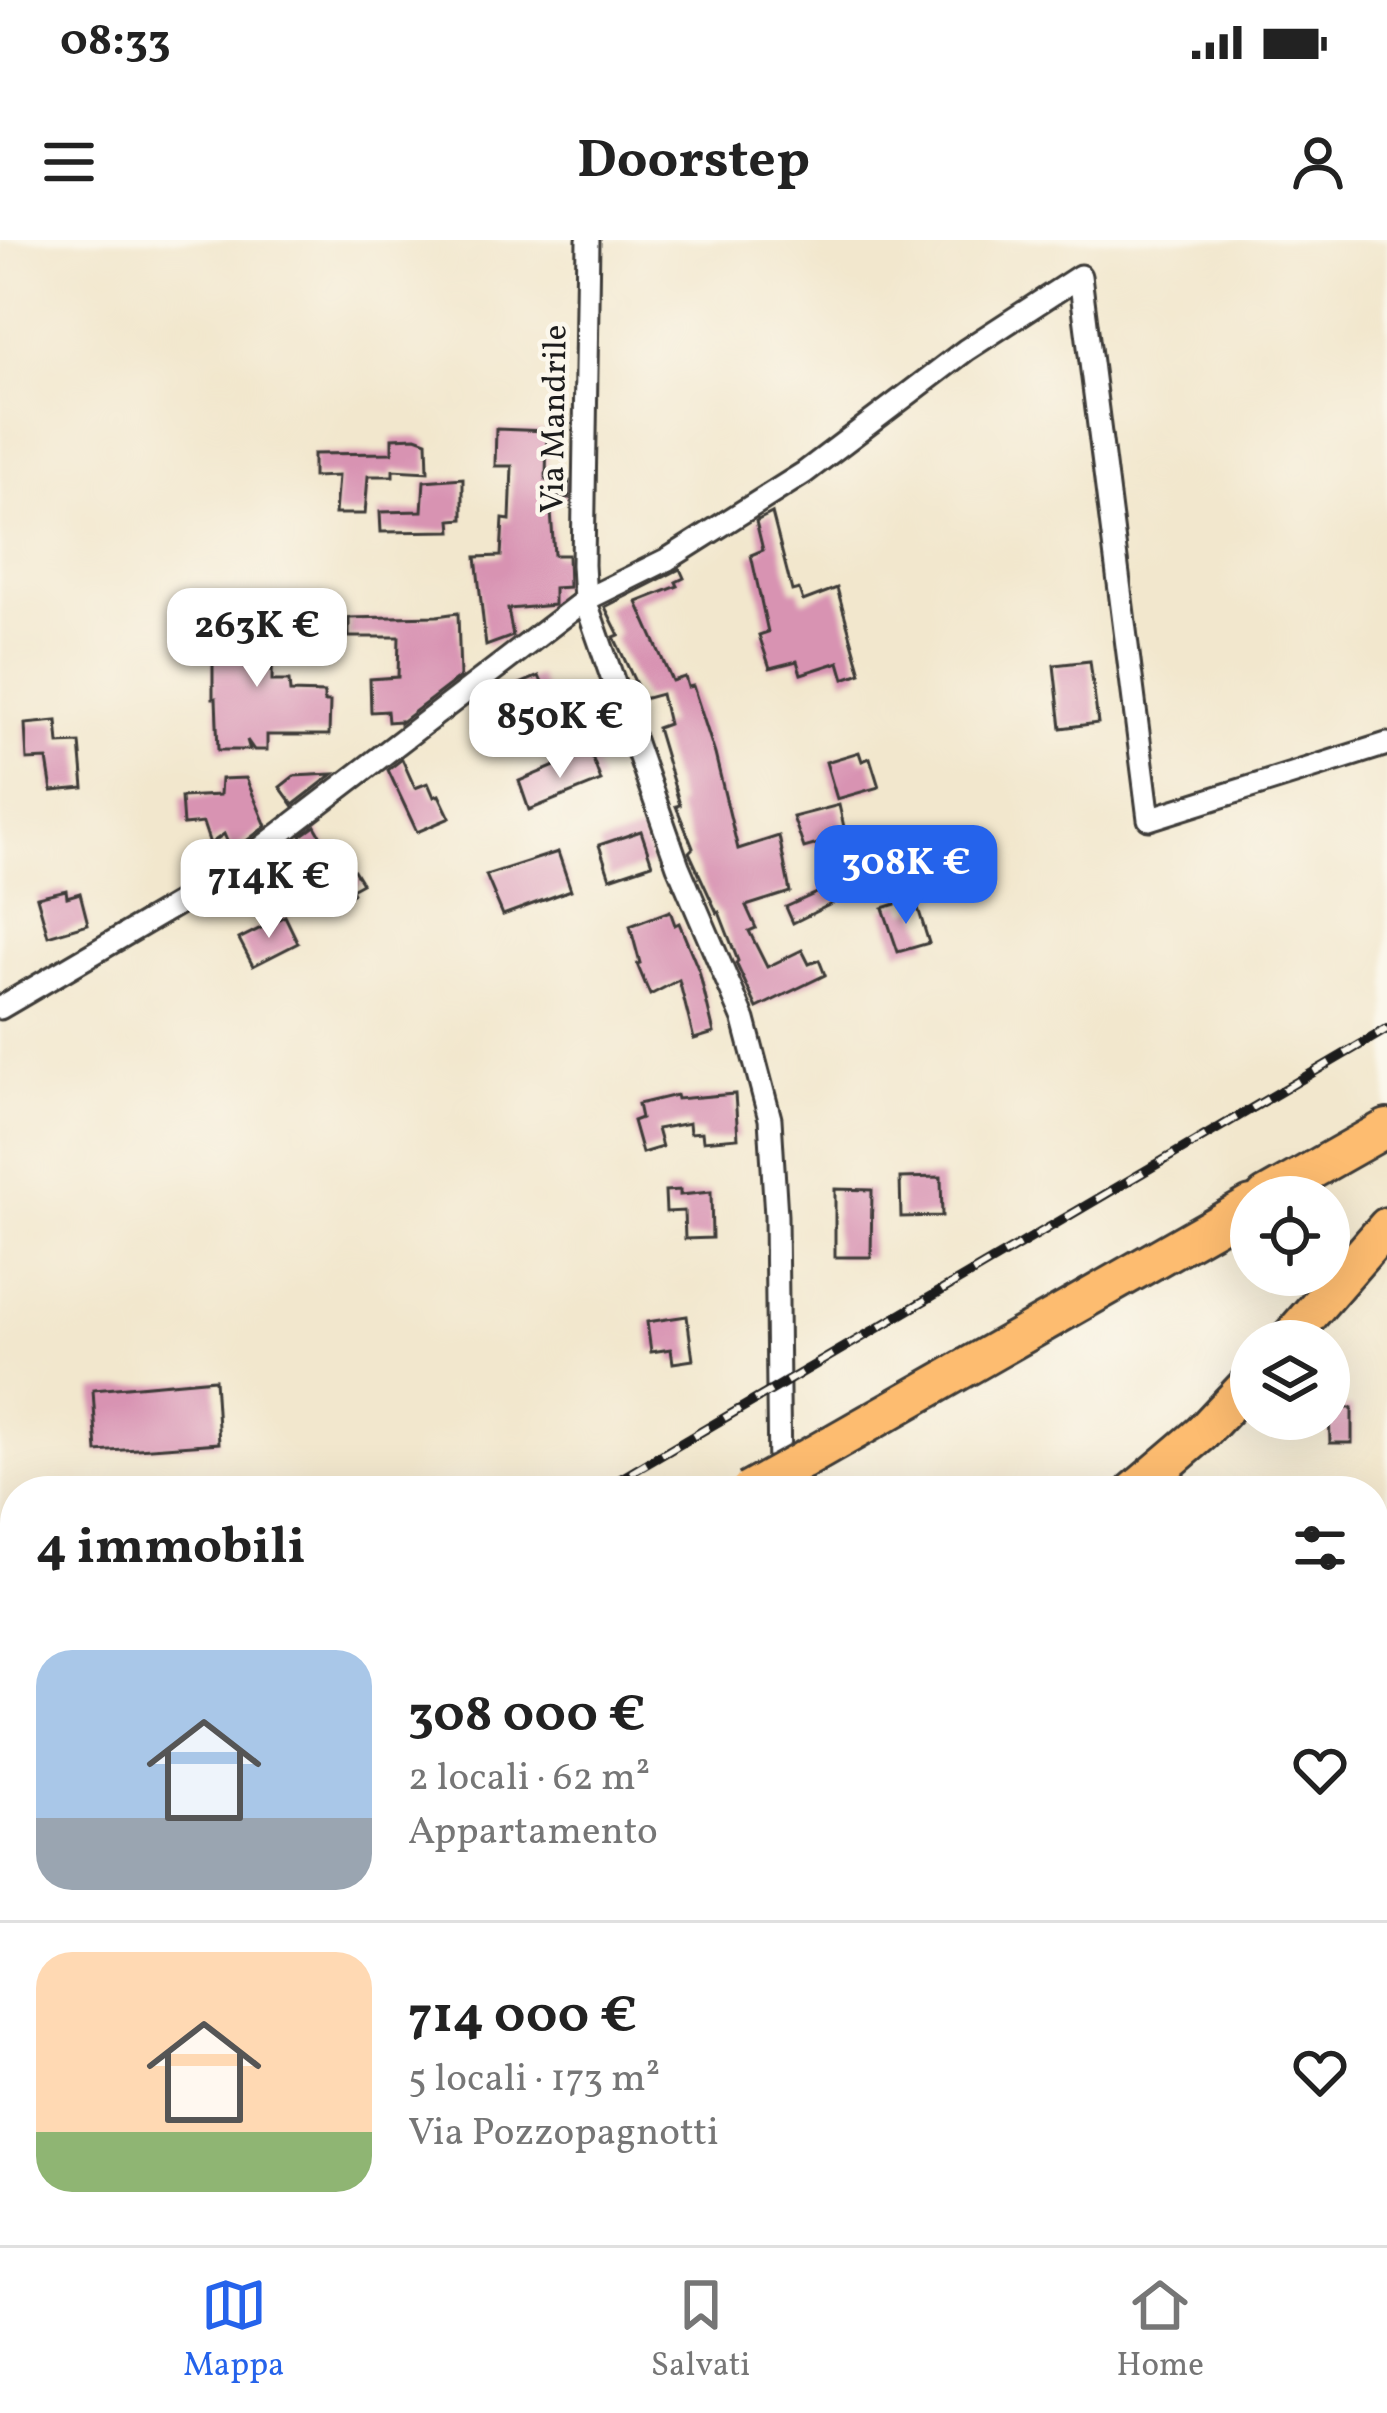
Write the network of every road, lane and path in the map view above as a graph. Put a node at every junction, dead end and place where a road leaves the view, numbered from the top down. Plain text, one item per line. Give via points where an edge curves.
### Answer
1 (587, 240) edge
2 (586, 600) junction
3 (1387, 744) edge
4 (0, 1008) edge
5 (1387, 1128) edge
6 (1302, 1176) edge
7 (1230, 1217) edge
8 (1387, 1226) edge
9 (1305, 1320) edge
10 (1230, 1403) edge
11 (775, 1476) edge
12 (779, 1476) edge
13 (1152, 1476) edge

1 - 2 street, Via Mandrile
2 - 3 street via 668,559 804,472 1080,276 1149,819
2 - 4 street via 225,875
2 - 12 street, Via Mandrile via 678,866 744,1020 770,1119
5 - 6 highway
7 - 11 highway, bridge
8 - 9 highway
10 - 13 highway

